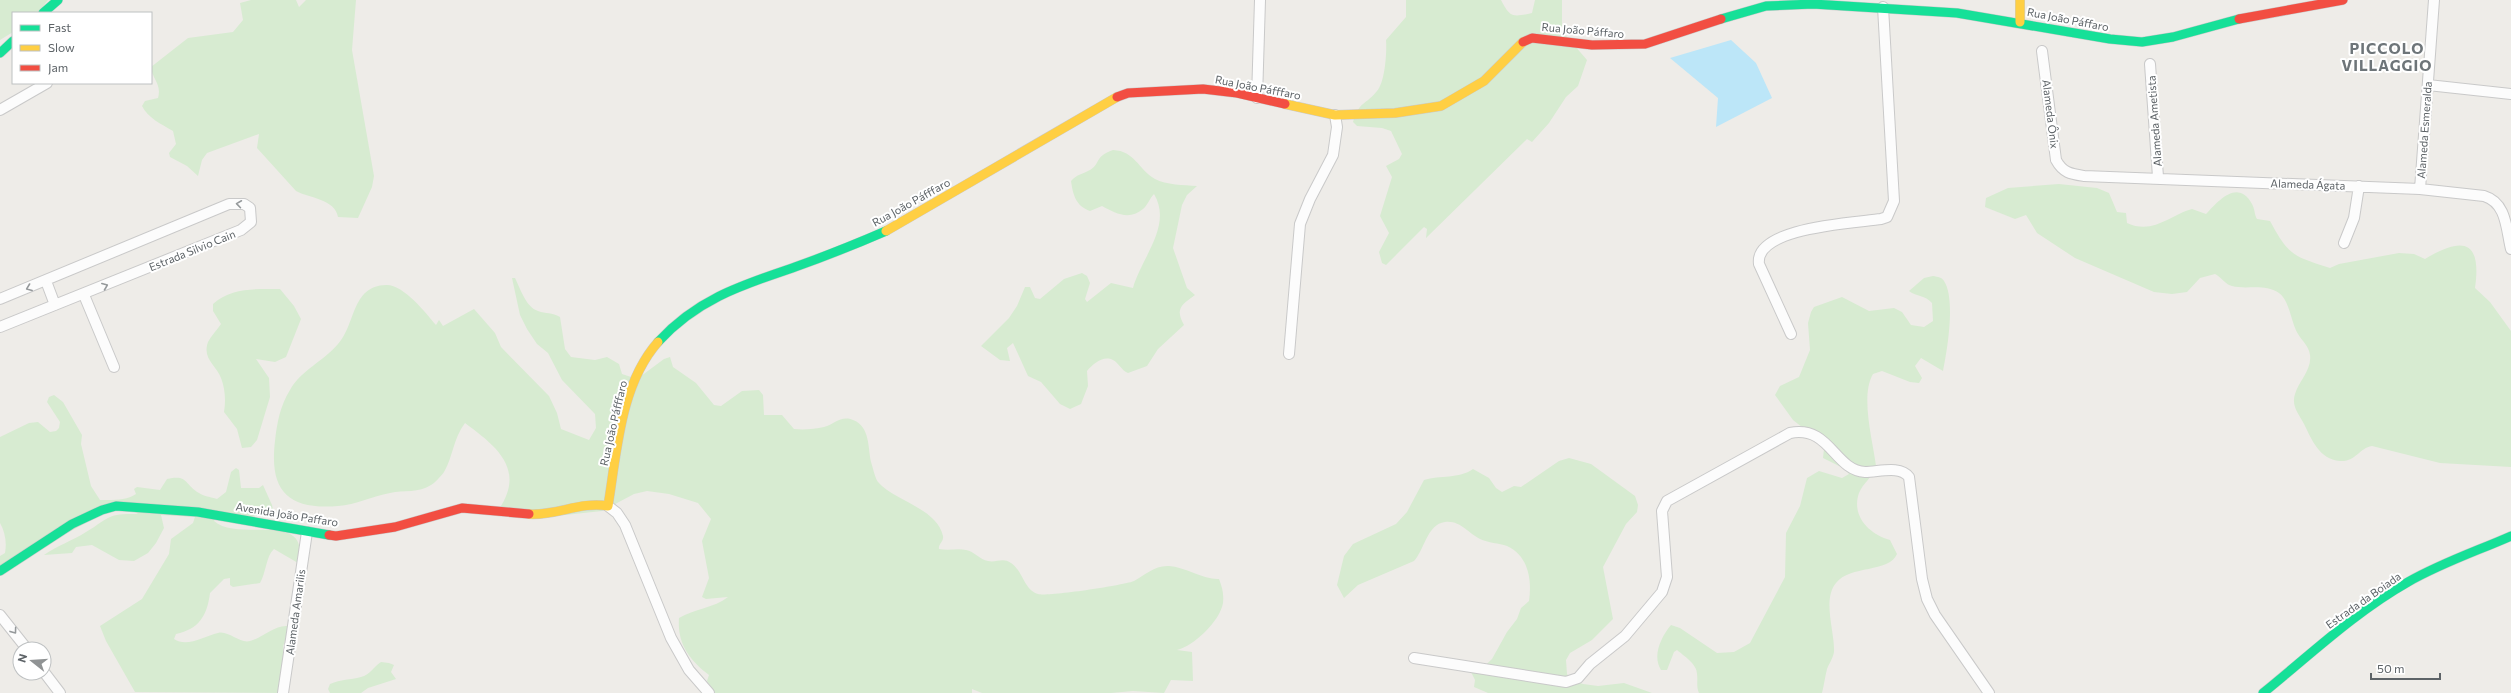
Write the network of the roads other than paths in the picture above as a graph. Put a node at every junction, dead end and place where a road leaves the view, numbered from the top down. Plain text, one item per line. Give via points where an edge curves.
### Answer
1 (58, 0) edge
2 (1260, 0) edge
3 (2020, 0) edge
4 (2343, 0) edge
5 (2434, 0) edge
6 (1825, 2) edge
7 (2293, 4) edge
8 (1883, 7) junction
9 (44, 12) edge
10 (2020, 22) junction
11 (12, 32) edge
12 (0, 38) edge
13 (12, 42) edge
14 (2042, 51) dead end
15 (0, 52) edge
16 (2150, 64) dead end
17 (45, 84) edge
18 (2428, 85) junction
19 (2511, 94) edge
20 (1257, 98) junction
21 (0, 110) edge
22 (1335, 115) junction
23 (1348, 116) joint
24 (2068, 173) joint
25 (2158, 177) junction
26 (2359, 186) junction
27 (2420, 189) junction
28 (2344, 243) dead end
29 (2511, 249) edge
30 (46, 281) junction
31 (84, 295) junction
32 (0, 299) edge
33 (56, 305) junction
34 (0, 327) edge
35 (1791, 334) dead end
36 (1289, 354) dead end
37 (114, 367) dead end
38 (608, 506) junction
39 (307, 532) junction
40 (2511, 536) edge
41 (0, 571) edge
42 (0, 615) edge
43 (21, 641) edge
44 (1414, 658) dead end
45 (51, 681) edge
46 (60, 693) edge
47 (283, 693) edge
48 (709, 693) edge
49 (1990, 693) edge
50 (2263, 693) edge

1 - 9 street
2 - 20 street
3 - 10 street
4 - 7 street, Rua João Páffaro
5 - 18 street, Alameda Esmeralda
6 - 8 street, Rua João Páffaro
6 - 23 street, Rua João Páffaro via 1752,10 1645,44 1592,45 1532,38 1521,43 1484,81 1466,94 1441,106 1424,110
7 - 10 street, Rua João Páffaro via 2173,37 2142,42 2110,39
8 - 10 street, Rua João Páffaro via 1957,13
8 - 35 street via 1894,200 1892,208 1887,217 1881,219 1793,232 1764,248 1759,258 1760,264
11 - 12 street
13 - 15 street
14 - 24 street, Alameda Ônix via 2056,160
16 - 25 street, Alameda Ametista
17 - 21 street
18 - 19 street
18 - 27 street, Alameda Esmeralda
20 - 22 street, Rua João Páfffaro
20 - 38 street, Rua João Páfffaro via 1203,89 1119,95 895,227 859,244 735,287 703,304 654,347 638,373 622,432
22 - 23 street, Rua João Páfffaro
22 - 36 street via 1337,127 1333,155 1300,224
24 - 25 street, Alameda Ágata via 2084,176
25 - 26 street, Alameda Ágata
26 - 27 street, Alameda Ágata
26 - 28 street via 2354,218
27 - 29 street, Alameda Ágata via 2492,198 2502,208
31 -> 30 street, Estrada Silvio Cain via 241,230 251,222 250,208 244,204 229,204
30 -> 32 street, Estrada Silvio Cain
30 - 33 street
31 - 33 street, Estrada Silvio Cain
31 - 37 street
33 - 34 street, Estrada Silvio Cain
38 - 39 street, Avenida João Paffaro via 597,504 545,514 462,508 368,532 336,536
38 - 48 street via 625,525 679,653
39 - 41 street, Avenida João Paffaro via 198,512 116,506 104,508 88,516
39 - 47 street, Alameda Amarilis
40 - 50 street, Estrada da Boiada via 2395,590 2361,613
42 -> 43 street
44 - 49 street via 1566,682 1578,678 1590,664 1625,636 1665,588 1667,577 1662,511 1667,501 1790,433 1798,431 1819,437 1852,469 1865,472 1899,471 1909,477 1922,579 1927,598 1935,615
45 - 46 street

